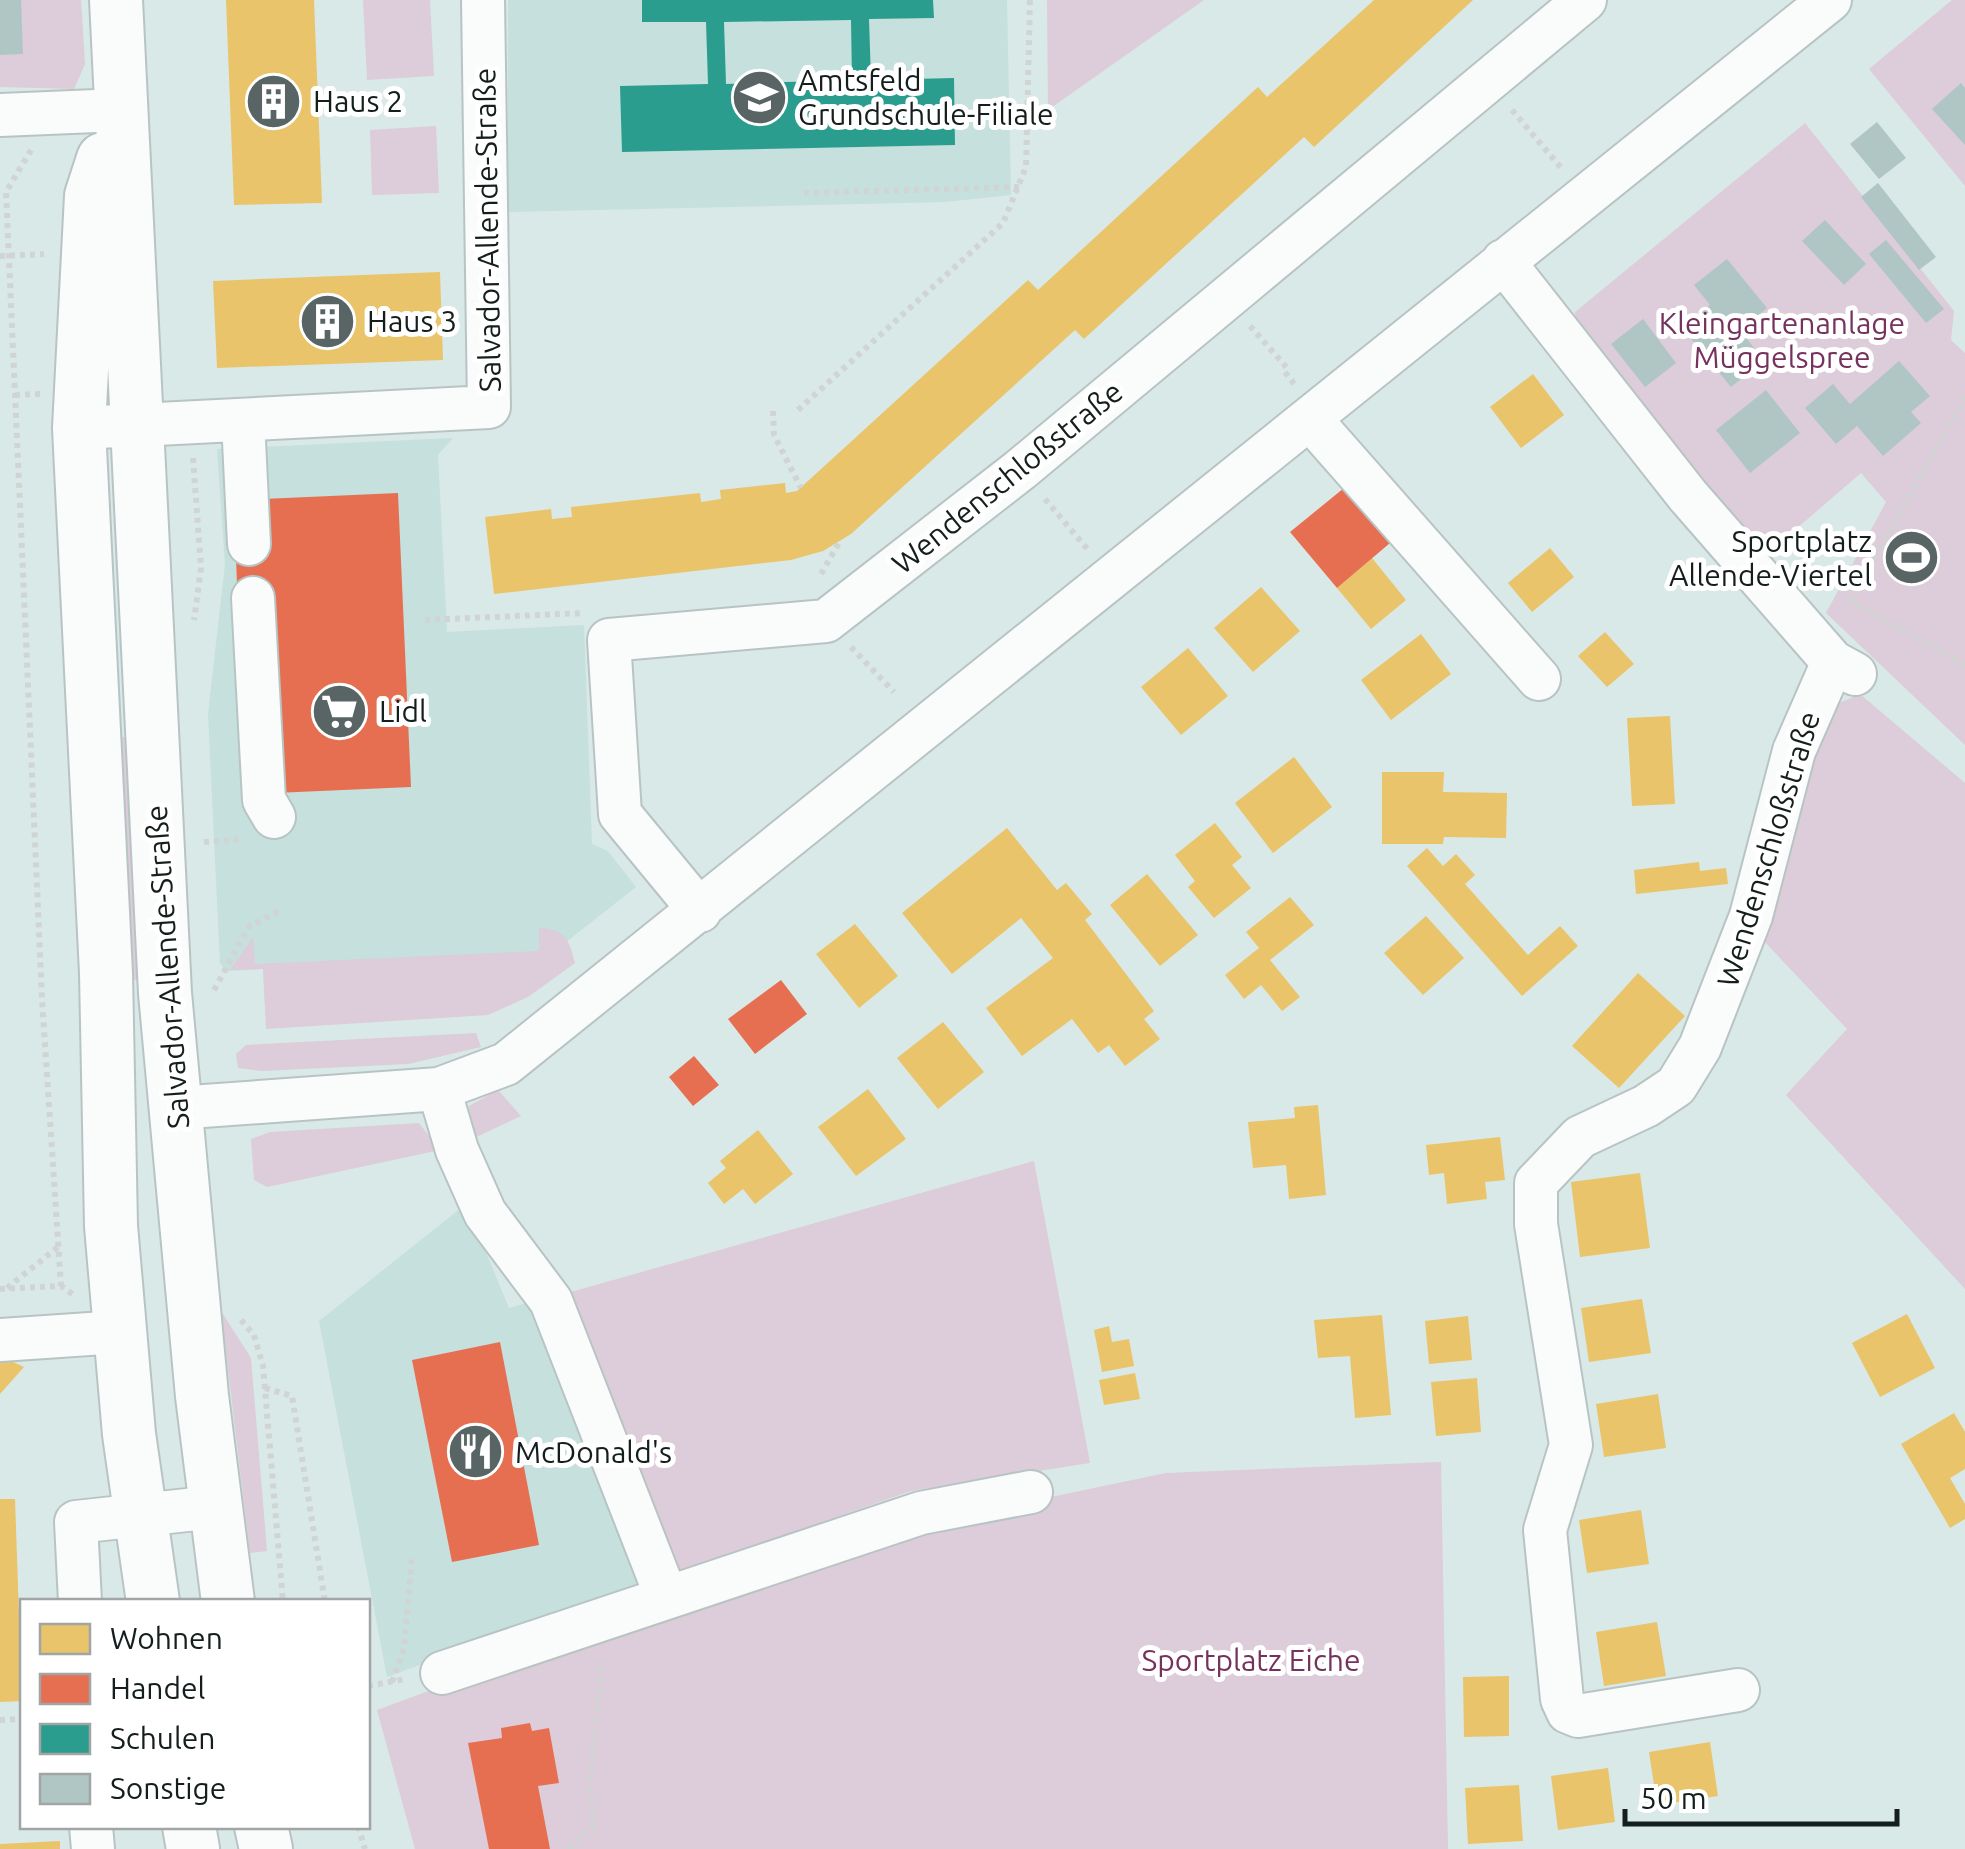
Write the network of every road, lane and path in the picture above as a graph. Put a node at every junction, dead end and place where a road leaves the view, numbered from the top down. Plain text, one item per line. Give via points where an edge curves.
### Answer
1 (116, 0) edge
2 (483, 0) edge
3 (1030, 0) edge
4 (1585, 0) edge
5 (1830, 0) edge
6 (1488, 82) junction
7 (120, 110) junction
8 (0, 115) edge
9 (1020, 187) junction
10 (6, 192) dead end
11 (804, 194) dead end
12 (1586, 196) junction
13 (50, 254) dead end
14 (4, 256) edge
15 (1503, 261) junction
16 (1226, 298) junction
17 (1289, 370) dead end
18 (1965, 398) edge
19 (798, 410) dead end
20 (773, 411) dead end
21 (1310, 419) junction
22 (243, 420) junction
23 (158, 425) junction
24 (79, 428) junction
25 (1020, 470) junction
26 (801, 488) dead end
27 (249, 544) dead end
28 (1112, 579) junction
29 (252, 598) dead end
30 (425, 620) dead end
31 (192, 633) dead end
32 (609, 640) junction
33 (1965, 664) edge
34 (1539, 680) dead end
35 (274, 817) dead end
36 (279, 910) dead end
37 (700, 911) junction
38 (214, 990) dead end
39 (439, 1089) junction
40 (176, 1108) junction
41 (109, 1114) junction
42 (58, 1246) junction
43 (3, 1288) edge
44 (119, 1332) junction
45 (0, 1340) edge
46 (1031, 1492) dead end
47 (215, 1507) junction
48 (140, 1516) junction
49 (412, 1558) dead end
50 (666, 1596) junction
51 (80, 1599) edge
52 (153, 1599) edge
53 (228, 1599) edge
54 (283, 1599) edge
55 (324, 1599) edge
56 (595, 1620) junction
57 (442, 1673) dead end
58 (392, 1682) dead end
59 (1738, 1690) dead end
60 (571, 1849) edge

1 - 7 main road, Salvador-Allende-Straße
2 - 22 street, Salvador-Allende-Straße via 490,408
3 - 9 path via 1028,142
4 - 6 street, Wendenschloßstraße
5 - 12 street
6 - 12 path
6 - 16 street, Wendenschloßstraße
7 - 8 street
7 - 23 main road, Salvador-Allende-Straße
7 - 24 main road, Salvador-Allende-Straße via 91,196
9 - 11 path
9 - 19 path via 1003,223
10 - 14 path
12 - 15 street
13 - 14 path
14 - 42 path
15 - 21 street
15 - 59 street, Wendenschloßstraße via 1688,496 1845,668 1794,751 1751,916 1700,1047 1676,1086 1580,1137 1536,1183 1536,1224 1571,1445 1545,1530 1562,1700 1578,1716
16 - 17 path
16 - 25 street, Wendenschloßstraße
18 - 33 path via 1852,601
20 - 26 path via 774,436
21 - 28 street
21 - 34 street
22 - 23 street, Salvador-Allende-Straße
22 - 27 street
23 - 24 street, Salvador-Allende-Straße
23 - 31 path via 193,458 201,568
23 - 40 main road, Salvador-Allende-Straße via 154,820
24 - 41 main road, Salvador-Allende-Straße
25 - 28 path
25 - 32 street, Wendenschloßstraße via 826,622
28 - 37 street
29 - 35 street via 264,800
30 - 32 path via 588,613
32 - 37 street via 620,814
36 - 38 path via 249,926
37 - 39 street via 506,1064
39 - 40 street
39 - 50 street via 485,1213 551,1301
40 - 41 main road
40 - 47 main road, Salvador-Allende-Straße
41 - 44 main road, Salvador-Allende-Straße
42 - 43 path
42 - 43 path via 62,1286
44 - 45 street
44 - 48 main road, Salvador-Allende-Straße
46 - 50 street via 921,1514
47 - 48 street
47 - 53 main road, Salvador-Allende-Straße
48 - 51 street via 76,1522
48 - 52 main road, Salvador-Allende-Straße
49 - 58 path via 404,1648
50 - 56 street
54 - 55 path via 265,1388 292,1396
56 - 57 street
56 - 60 path via 604,1650 589,1789 596,1826

